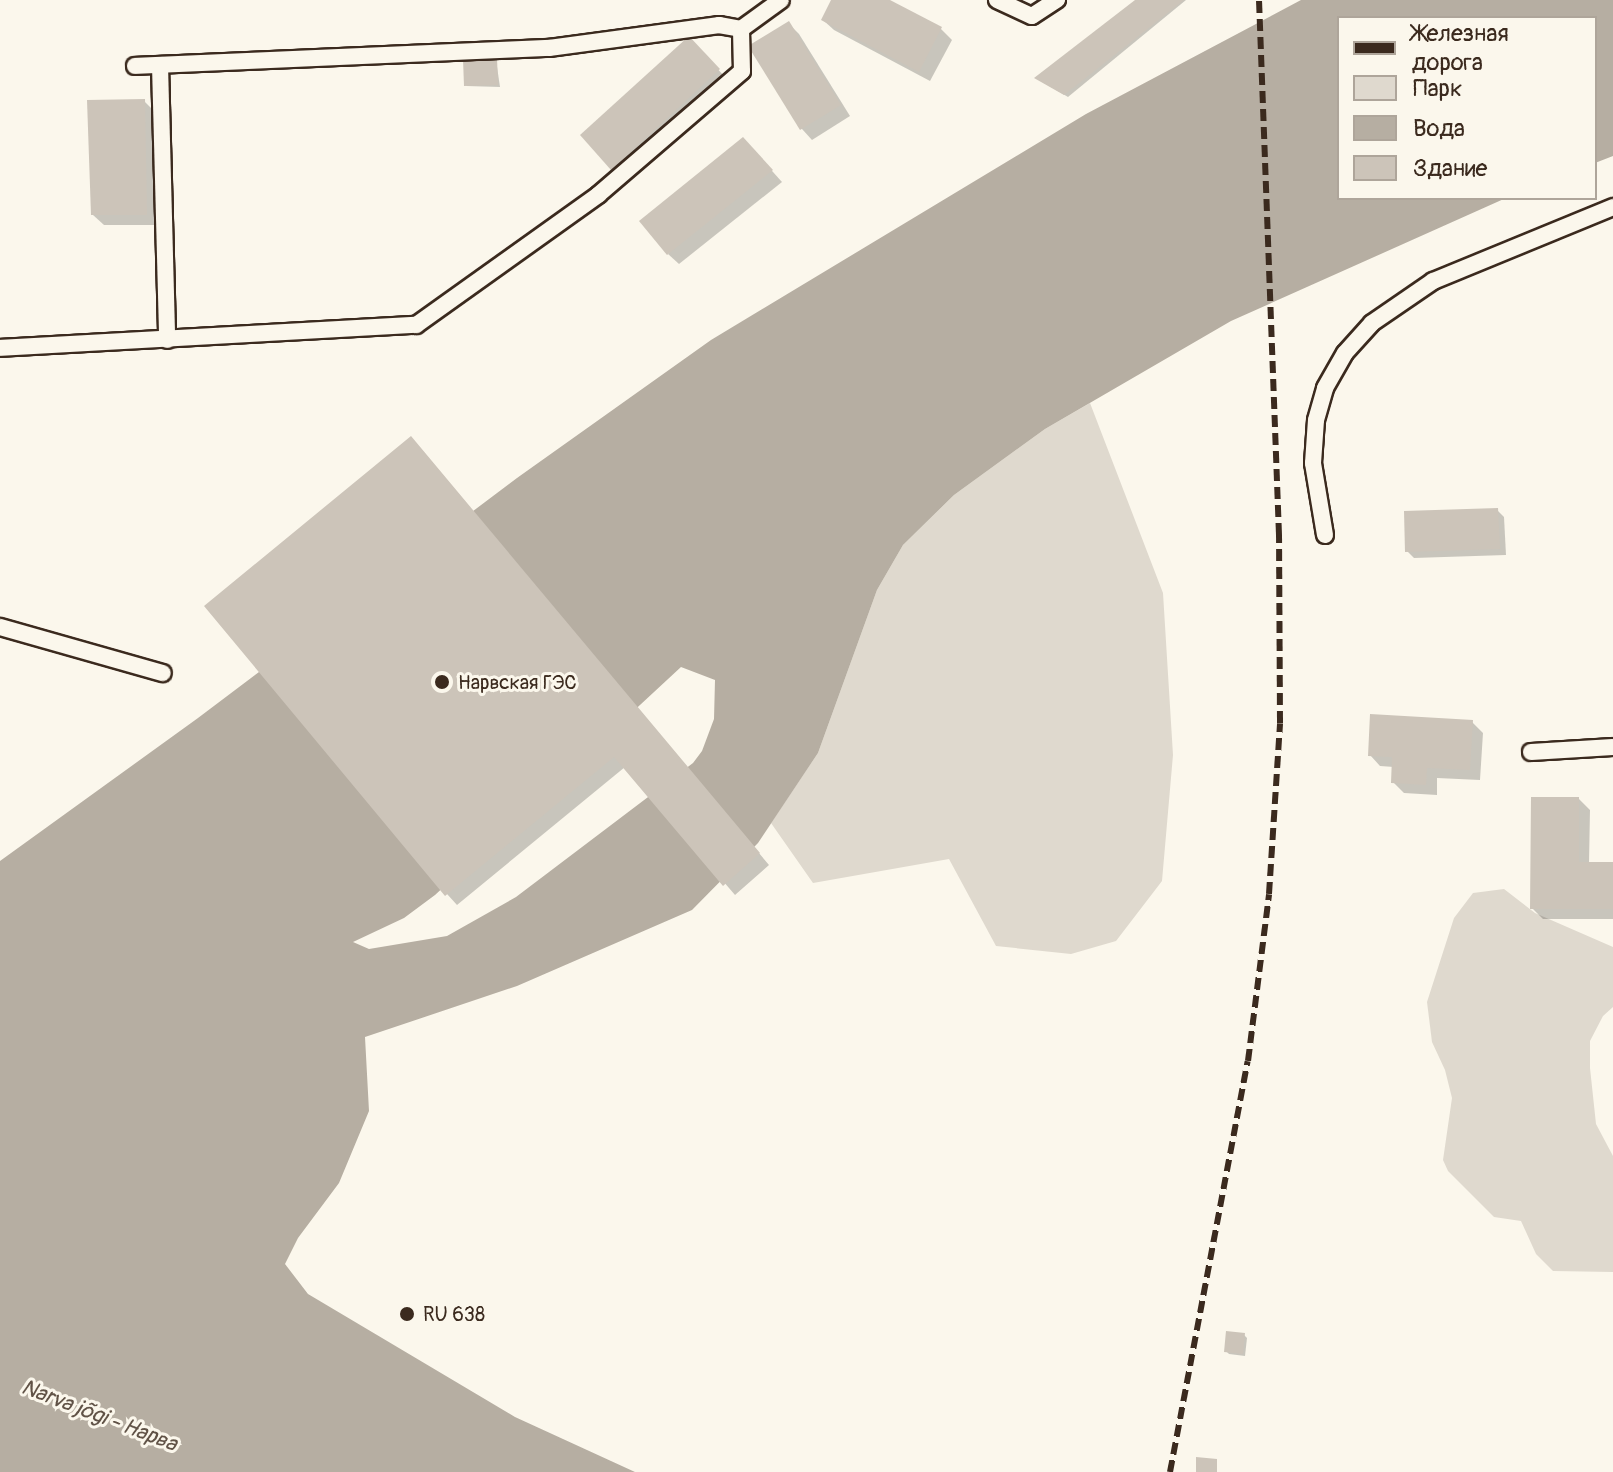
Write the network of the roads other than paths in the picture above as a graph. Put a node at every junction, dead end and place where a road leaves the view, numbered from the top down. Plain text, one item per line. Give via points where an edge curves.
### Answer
1 (781, 0) edge
2 (997, 0) edge
3 (1057, 0) edge
4 (741, 29) junction
5 (160, 65) junction
6 (135, 66) dead end
7 (1613, 207) edge
8 (167, 340) junction
9 (0, 348) edge
10 (1325, 535) dead end
11 (0, 627) edge
12 (163, 673) dead end
13 (1613, 747) edge
14 (1531, 752) dead end

1 - 4 lane
2 - 3 lane via 1032,16
4 - 5 lane via 719,25 549,48
4 - 8 lane via 742,71 598,195 416,325
5 - 6 lane
5 - 8 lane
7 - 10 lane via 1433,281 1372,323 1345,353 1325,388 1316,420 1313,463
8 - 9 lane
11 - 12 lane
13 - 14 lane

